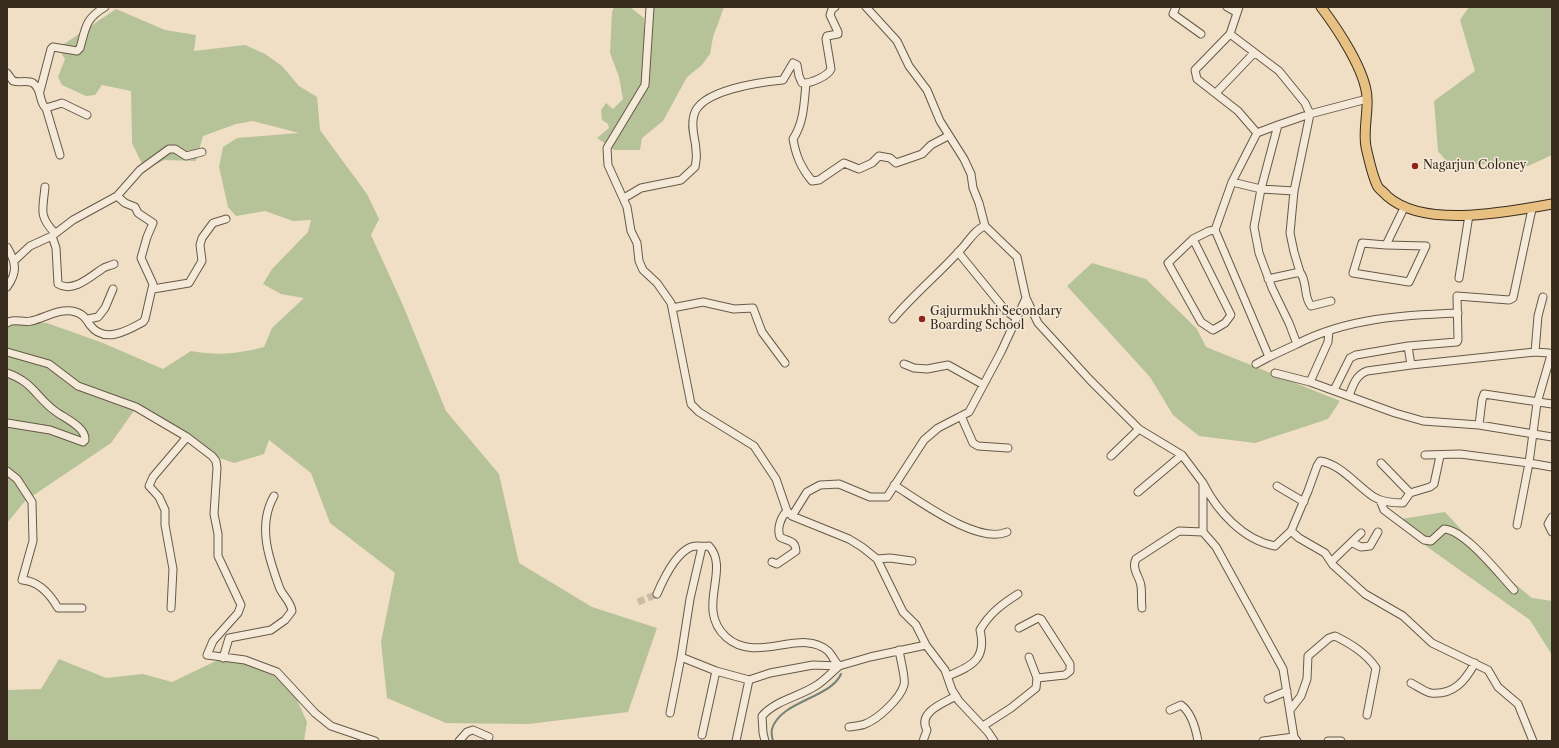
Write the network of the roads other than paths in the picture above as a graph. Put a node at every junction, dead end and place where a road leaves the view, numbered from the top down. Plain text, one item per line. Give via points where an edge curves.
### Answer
1 (105, 7) edge
2 (650, 7) edge
3 (835, 7) edge
4 (866, 7) edge
5 (1176, 7) edge
6 (1228, 7) edge
7 (1320, 7) edge
8 (1237, 9) edge
9 (1201, 34) dead end
10 (1230, 34) junction
11 (1254, 53) junction
12 (7, 73) edge
13 (806, 83) junction
14 (40, 91) junction
15 (1216, 93) junction
16 (1367, 99) junction
17 (46, 108) junction
18 (88, 114) dead end
19 (1310, 114) junction
20 (1278, 125) junction
21 (1257, 133) junction
22 (948, 136) junction
23 (202, 152) dead end
24 (60, 155) dead end
25 (1232, 182) junction
26 (45, 187) dead end
27 (1261, 189) junction
28 (1294, 191) junction
29 (117, 196) junction
30 (624, 198) junction
31 (1552, 204) edge
32 (1404, 208) junction
33 (1532, 209) junction
34 (1468, 215) junction
35 (226, 219) dead end
36 (985, 226) junction
37 (1216, 230) junction
38 (54, 234) junction
39 (1194, 239) junction
40 (1386, 245) junction
41 (7, 247) edge
42 (958, 252) junction
43 (15, 260) junction
44 (114, 264) dead end
45 (1300, 272) junction
46 (1459, 278) dead end
47 (1268, 279) junction
48 (7, 287) edge
49 (153, 288) junction
50 (113, 289) dead end
51 (1543, 297) dead end
52 (1026, 298) junction
53 (1330, 301) dead end
54 (672, 308) junction
55 (1458, 313) junction
56 (1016, 318) junction
57 (88, 319) junction
58 (893, 319) dead end
59 (7, 323) edge
60 (1329, 331) junction
61 (1297, 344) junction
62 (1408, 346) junction
63 (8, 351) edge
64 (1535, 352) junction
65 (1269, 356) junction
66 (785, 363) dead end
67 (904, 364) dead end
68 (1256, 364) dead end
69 (1411, 365) junction
70 (7, 373) edge
71 (1276, 373) dead end
72 (1310, 382) junction
73 (982, 384) junction
74 (1334, 390) junction
75 (1349, 396) junction
76 (1536, 403) junction
77 (1552, 404) edge
78 (961, 416) junction
79 (7, 423) edge
80 (1479, 425) junction
81 (1139, 429) junction
82 (1533, 434) junction
83 (187, 437) junction
84 (1552, 437) edge
85 (1008, 448) dead end
86 (1182, 454) junction
87 (1425, 455) dead end
88 (1111, 456) dead end
89 (1440, 456) junction
90 (1381, 463) dead end
91 (1529, 463) junction
92 (1552, 467) edge
93 (7, 471) edge
94 (1203, 483) junction
95 (894, 485) junction
96 (1277, 486) dead end
97 (1138, 492) dead end
98 (1410, 494) junction
99 (274, 496) dead end
100 (1380, 500) junction
101 (1304, 502) junction
102 (789, 514) junction
103 (1552, 517) edge
104 (1517, 525) dead end
105 (1291, 531) junction
106 (1007, 532) dead end
107 (1203, 532) junction
108 (1378, 532) dead end
109 (1552, 532) edge
110 (1361, 533) dead end
111 (1353, 543) junction
112 (702, 547) junction
113 (877, 559) junction
114 (912, 561) dead end
115 (772, 562) dead end
116 (1331, 562) junction
117 (1514, 590) dead end
118 (657, 594) tunnel mouth
119 (1018, 594) dead end
120 (82, 608) dead end
121 (171, 608) dead end
122 (1142, 608) dead end
123 (1019, 628) dead end
124 (926, 645) junction
125 (899, 650) junction
126 (682, 657) junction
127 (1029, 657) dead end
128 (223, 658) junction
129 (1475, 663) junction
130 (839, 666) junction
131 (716, 671) junction
132 (948, 676) junction
133 (1037, 678) junction
134 (749, 680) junction
135 (1411, 683) dead end
136 (1287, 691) junction
137 (956, 696) junction
138 (1268, 699) dead end
139 (1170, 710) dead end
140 (1290, 710) junction
141 (670, 713) dead end
142 (1367, 715) dead end
143 (983, 726) junction
144 (849, 727) dead end
145 (702, 735) dead end
146 (489, 737) dead end
147 (360, 739) edge
148 (1296, 739) edge
149 (375, 741) edge
150 (459, 741) edge
151 (736, 741) edge
152 (765, 741) edge
153 (923, 741) edge
154 (994, 741) edge
155 (1198, 741) edge
156 (1264, 741) edge
157 (1328, 741) edge
158 (1341, 741) edge
159 (1533, 741) edge

1 - 14 street via 88,21 77,51 59,47 51,49
2 - 30 street via 645,85 607,148 608,165
3 - 13 street via 830,15 838,34 827,36 826,39 831,71
4 - 22 street via 897,41 909,66 926,90 932,108
5 - 9 street via 1173,14
6 - 8 street
7 - 16 main road via 1349,50 1362,77
8 - 10 street
10 - 11 street
10 - 15 street via 1195,70 1197,79
11 - 15 street
11 - 19 street via 1279,71 1305,103
12 - 14 street via 13,81 31,83
13 - 22 street via 803,116 800,128 793,139 797,159 812,181 819,180 844,163 859,170 879,156 890,158 896,163 922,154 931,144
13 - 30 street via 802,83 797,65 793,63 783,80 751,83 706,99 694,114 692,134 697,151 695,167 681,180 641,188
14 - 17 street via 42,103
15 - 21 street via 1238,111
16 - 19 street
16 - 32 main road via 1366,145 1378,187
17 - 18 street via 62,103
17 - 24 street
19 - 20 street
19 - 28 street
20 - 21 street
20 - 27 street
21 - 25 street
22 - 36 street via 971,174
23 - 29 street via 186,156 175,149 169,149 140,170
25 - 27 street
25 - 37 street
26 - 38 street via 43,216
27 - 28 street
27 - 47 street via 1254,227
28 - 45 street via 1290,233
29 - 38 street via 73,220
29 - 49 street via 153,223 141,258
30 - 54 street via 637,243 639,261 643,270 657,283
31 - 33 main road
32 - 34 main road via 1449,216
32 - 40 street
33 - 34 main road
33 - 55 street via 1513,298 1509,300 1457,296
34 - 46 street
35 - 49 street via 214,223 202,238 202,261 189,283
36 - 42 street
36 - 52 street via 1017,257
37 - 39 street
37 - 65 street
38 - 43 street via 30,246
38 - 44 street via 58,284 61,286 84,282
39 - 39 street via 1230,315 1225,323 1213,330 1201,322 1168,263
40 - 40 street via 1362,243 1353,273 1409,282 1426,246
41 - 43 street
42 - 56 street via 976,277 1006,311
42 - 58 street
43 - 48 street via 15,272
45 - 47 street
45 - 53 street via 1304,277 1306,300 1311,306
47 - 61 street
49 - 57 street via 145,319 128,330 118,334 102,334
50 - 57 street via 98,317
51 - 64 street via 1538,316
52 - 56 street
52 - 81 street via 1038,323
54 - 66 street via 703,302 734,309 752,308 762,332
54 - 102 street via 691,404 699,412 754,446 776,479
55 - 60 street via 1398,315
55 - 62 street via 1457,342
56 - 73 street via 1001,352
57 - 59 street via 81,314 62,311 26,322
60 - 61 street
60 - 72 street via 1328,342
61 - 65 street
62 - 69 street
62 - 74 street via 1350,358
63 - 83 street via 49,364 78,386 136,408
64 - 69 street
64 - 76 street via 1551,354
65 - 68 street
67 - 73 street via 927,369 948,365
69 - 75 street via 1361,373 1354,381
70 - 79 street via 31,386 54,411 75,425 85,440 83,442 50,430
71 - 72 street
72 - 74 street
73 - 78 street via 969,412
74 - 75 street
75 - 80 street via 1423,420
76 - 77 street
76 - 80 street via 1484,394
76 - 82 street
78 - 85 street via 973,443 978,446
78 - 95 street via 938,428 924,440
80 - 82 street
81 - 86 street
81 - 88 street
82 - 84 street
82 - 91 street
83 - 121 street via 153,477 149,486 159,497 165,510 165,525 173,569
83 - 128 street via 216,462 214,514 218,534 218,556 241,605 238,613 213,641 207,655
86 - 94 street
86 - 97 street
87 - 89 street
89 - 91 street via 1460,454
89 - 98 street via 1434,484 1430,488
90 - 98 street
91 - 92 street
91 - 104 street
93 - 120 street via 17,479 32,502 33,541 22,580 29,580 43,589 58,608
94 - 105 street via 1211,498 1230,521 1260,542 1275,546
94 - 107 street
95 - 102 street via 887,497 870,496 839,484 820,485 807,492
95 - 106 street via 952,521 977,532
96 - 101 street
98 - 100 street via 1403,504
99 - 128 street via 266,512 268,548 271,566 281,590 292,605 292,611 285,620 270,630 229,638
100 - 101 street via 1349,476 1320,461
100 - 117 street via 1384,510 1424,540 1431,542 1447,529 1476,548
101 - 105 street
102 - 113 street via 849,539
102 - 115 street via 783,515 778,532 780,537 796,545 796,551 782,562
103 - 109 street via 1548,524
105 - 116 street via 1325,553
107 - 122 street via 1179,531 1136,559 1134,562 1136,575 1141,584
107 - 136 street via 1216,547 1283,669
108 - 111 street via 1370,546 1361,547
110 - 111 street
111 - 116 street
112 - 118 street via 697,546 684,552 670,569
112 - 126 street via 690,599
112 - 130 street via 709,546 715,552 717,572 713,587 713,616 715,624 727,638 744,647 758,648 807,642 819,645 829,652
113 - 114 street
113 - 124 street via 903,612 916,625
116 - 129 street via 1365,594 1403,616 1432,643
119 - 132 street via 1004,602 985,621 980,630 984,645 977,660
123 - 133 street via 1038,618 1041,619 1070,664 1070,671 1065,675
124 - 125 street
124 - 132 street
125 - 130 street
125 - 144 street via 905,684 899,694 882,714 865,724
126 - 131 street
126 - 141 street
127 - 133 street
128 - 147 street via 245,660 277,672 315,713 332,726
129 - 135 street via 1466,679 1449,691 1430,693
129 - 159 street via 1488,670 1498,687 1518,704
130 - 134 street via 813,665
130 - 152 street via 817,685 767,710 762,716
131 - 134 street
131 - 145 street
132 - 137 street
133 - 143 street via 1033,691
134 - 151 street
136 - 138 street
136 - 140 street
137 - 143 street
137 - 153 street via 939,705 925,718 924,725 927,730
139 - 155 street via 1181,705 1186,708
140 - 142 street via 1301,696 1307,679 1308,656 1335,636 1356,648 1376,668
140 - 148 street
143 - 154 street
146 - 150 street via 473,730 467,732
147 - 149 street
148 - 156 street
157 - 158 street

